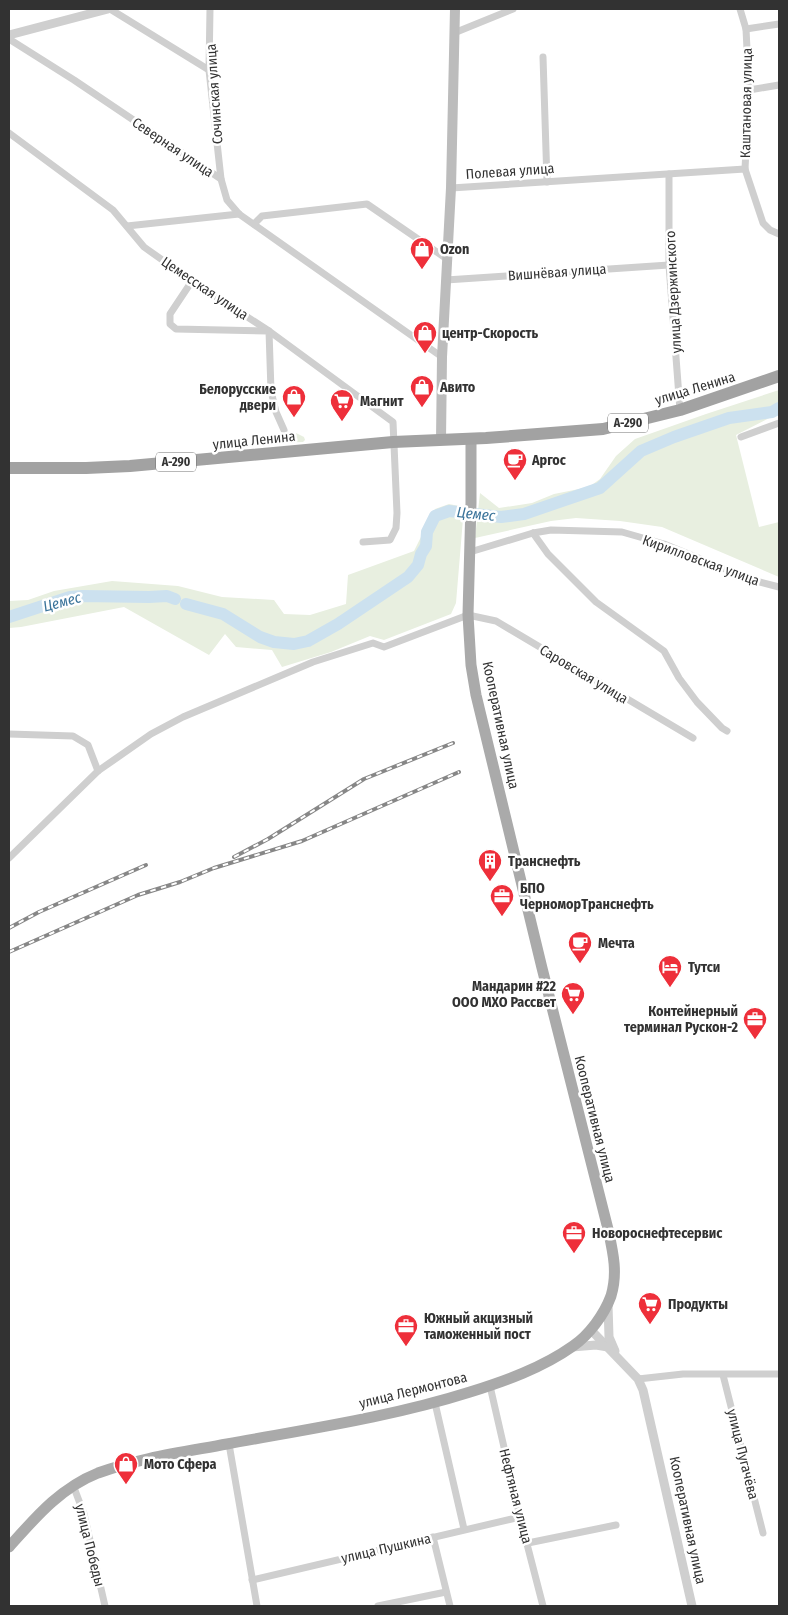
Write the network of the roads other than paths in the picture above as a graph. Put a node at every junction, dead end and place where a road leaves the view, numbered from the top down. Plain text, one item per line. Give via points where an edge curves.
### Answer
1 (109, 9) edge
2 (210, 9) edge
3 (455, 9) edge
4 (513, 9) edge
5 (740, 9) edge
6 (779, 24) edge
7 (746, 28) junction
8 (454, 33) junction
9 (9, 35) edge
10 (9, 39) edge
11 (543, 57) dead end
12 (209, 70) junction
13 (779, 85) edge
14 (749, 90) junction
15 (9, 133) edge
16 (745, 169) junction
17 (669, 174) junction
18 (221, 179) junction
19 (547, 182) junction
20 (451, 188) junction
21 (239, 214) junction
22 (254, 224) junction
23 (127, 226) junction
24 (779, 234) edge
25 (447, 259) junction
26 (669, 265) junction
27 (446, 280) junction
28 (192, 281) junction
29 (269, 331) junction
30 (442, 356) junction
31 (779, 376) edge
32 (680, 410) junction
33 (779, 423) edge
34 (284, 430) dead end
35 (741, 437) dead end
36 (470, 439) junction
37 (441, 440) junction
38 (393, 442) junction
39 (9, 468) edge
40 (533, 533) junction
41 (363, 542) dead end
42 (470, 552) junction
43 (779, 588) edge
44 (470, 616) junction
45 (727, 731) dead end
46 (9, 734) edge
47 (693, 738) dead end
48 (98, 772) junction
49 (9, 858) edge
50 (608, 1303) junction
51 (591, 1330) junction
52 (572, 1347) junction
53 (608, 1348) junction
54 (617, 1356) junction
55 (779, 1374) edge
56 (723, 1375) junction
57 (638, 1379) junction
58 (490, 1386) junction
59 (435, 1403) junction
60 (229, 1444) junction
61 (74, 1485) junction
62 (520, 1517) junction
63 (616, 1525) dead end
64 (464, 1528) junction
65 (763, 1533) dead end
66 (433, 1537) junction
67 (528, 1543) junction
68 (9, 1547) edge
69 (252, 1580) junction
70 (446, 1592) junction
71 (106, 1606) edge
72 (257, 1606) edge
73 (378, 1606) edge
74 (450, 1606) edge
75 (543, 1606) edge
76 (692, 1606) edge

1 - 9 street
1 - 12 street
2 - 12 street, Сочинская улица
3 - 8 main road
4 - 8 street
5 - 7 street, Каштановая улица
6 - 7 street
7 - 14 street, Каштановая улица
8 - 20 main road
10 - 18 street, Северная улица
11 - 19 street
12 - 18 street, Сочинская улица
13 - 14 street
14 - 16 street, Каштановая улица
15 - 23 street, Цемесская улица via 113,210
16 - 17 street, Полевая улица
16 - 24 street via 763,223
17 - 19 street, Полевая улица
17 - 26 street, улица Дзержинского
18 - 21 street, Северная улица via 228,200
19 - 20 street, Полевая улица
20 - 25 main road, Полевая улица
21 - 22 street, Северная улица
21 - 23 street
22 - 25 street via 262,216 367,204
22 - 30 street, Северная улица
23 - 28 street, Цемесская улица via 144,247
25 - 27 main road, Полевая улица
26 - 27 street, Вишнёвая улица
26 - 32 street, улица Дзержинского
27 - 30 main road, Полевая улица
28 - 29 street, Цемесская улица
28 - 29 street via 170,314 170,324 176,330
29 - 34 street via 271,391
29 - 38 street, Цемесская улица via 393,422
30 - 37 main road, Полевая улица
31 - 32 highway, улица Ленина / А-290
32 - 36 highway, улица Ленина / А-290 via 603,429
33 - 35 street
36 - 37 highway, улица Ленина
36 - 42 main road, Кооперативная улица
37 - 38 highway, улица Ленина / А-290
38 - 39 highway, улица Ленина / А-290 via 130,466
38 - 41 street via 396,528 390,540
40 - 42 street, Кирилловская улица
40 - 43 street, Кирилловская улица via 551,530 622,532 664,544
40 - 45 street via 548,554 596,602 664,651 697,702
42 - 44 main road, Кооперативная улица
44 - 47 street, Саровская улица via 496,622
44 - 48 street via 384,647 373,643 312,662 257,685 151,734
44 - 50 main road, Кооперативная улица via 471,666 476,695 613,1254 615,1275
46 - 48 street via 73,736 88,746
48 - 49 street
50 - 51 main road, Кооперативная улица
50 - 54 street via 609,1337
51 - 52 main road, улица Лермонтова
51 - 53 street, Кооперативная улица
52 - 53 street
52 - 58 main road, улица Лермонтова via 549,1361
53 - 54 street, Кооперативная улица
54 - 57 street, Кооперативная улица
55 - 56 street
56 - 57 street via 683,1374
56 - 65 street, улица Пугачёва
57 - 76 street, Кооперативная улица via 646,1399
58 - 59 main road, улица Лермонтова
58 - 62 street, Нефтяная улица
59 - 60 main road, улица Лермонтова
59 - 64 street
60 - 61 main road, улица Лермонтова via 147,1459 98,1473
60 - 69 street
61 - 68 main road, улица Лермонтова via 45,1508
61 - 71 street, улица Победы
62 - 64 street, улица Пушкина
62 - 67 street, Нефтяная улица
63 - 67 street
64 - 66 street, улица Пушкина
66 - 69 street, улица Пушкина
66 - 70 street
67 - 75 street, Нефтяная улица
69 - 72 street
70 - 73 street
70 - 74 street

